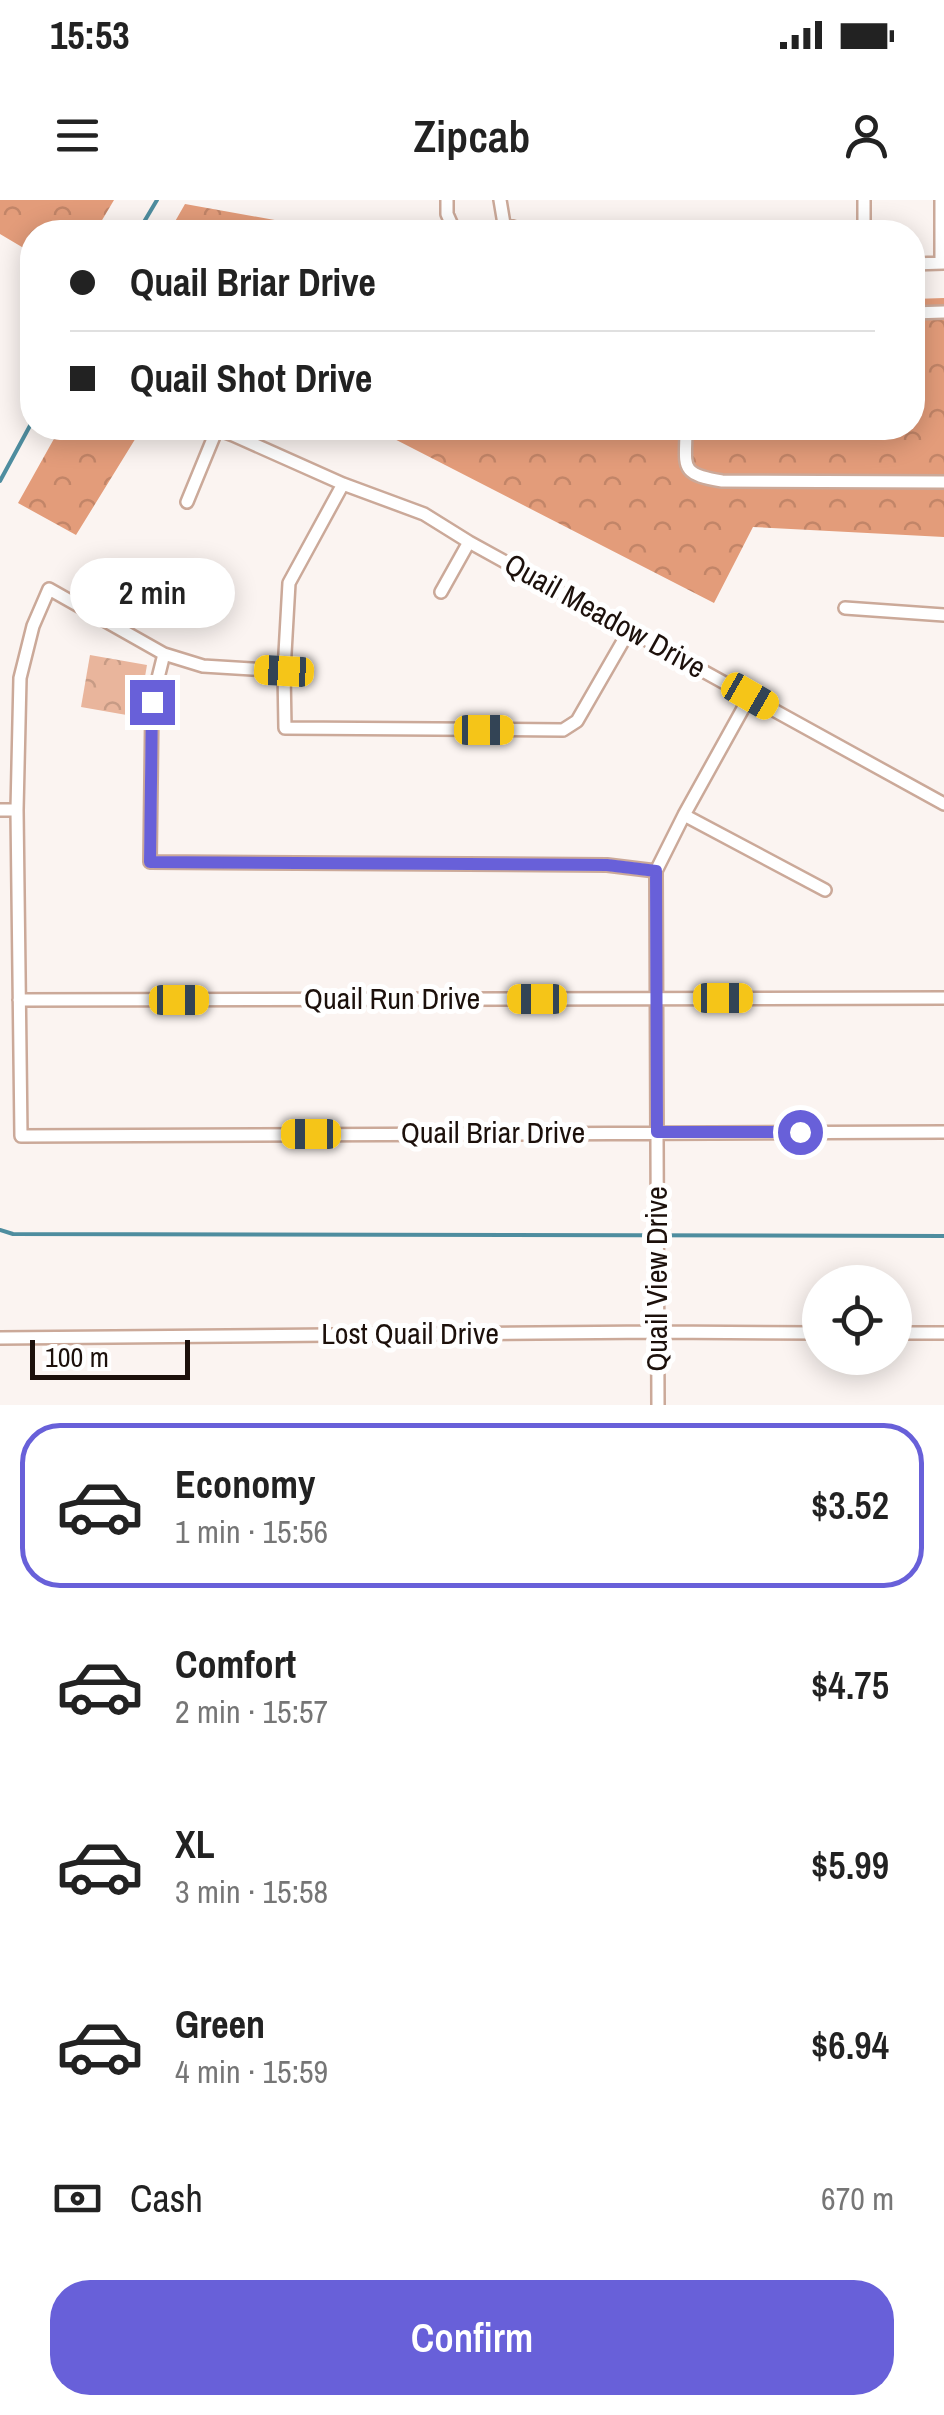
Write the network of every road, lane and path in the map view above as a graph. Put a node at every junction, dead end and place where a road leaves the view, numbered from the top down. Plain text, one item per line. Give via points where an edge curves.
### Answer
1 (941, 200) edge
2 (942, 230) edge
3 (942, 263) edge
4 (212, 440) edge
5 (244, 440) edge
6 (686, 440) edge
7 (944, 482) edge
8 (343, 484) junction
9 (187, 502) dead end
10 (469, 542) junction
11 (441, 592) dead end
12 (845, 608) dead end
13 (944, 615) edge
14 (630, 629) junction
15 (164, 654) junction
16 (284, 671) junction
17 (750, 696) junction
18 (944, 804) edge
19 (0, 810) edge
20 (17, 810) junction
21 (684, 814) junction
22 (656, 871) junction
23 (825, 890) dead end
24 (944, 998) edge
25 (657, 999) junction
26 (19, 1000) junction
27 (657, 1132) junction
28 (944, 1132) edge
29 (658, 1332) junction
30 (802, 1333) edge
31 (912, 1333) edge
32 (944, 1333) edge
33 (0, 1338) edge
34 (658, 1405) edge

1 - 2 street
2 - 3 street
4 - 9 street, Quail Meadow Drive
5 - 8 street, Quail Meadow Drive
6 - 7 street via 686,464 697,477
8 - 10 street, Quail Meadow Drive via 424,514
8 - 16 street via 289,583
10 - 11 street
10 - 14 street, Quail Meadow Drive
12 - 13 street
14 - 16 street via 577,721 563,730 285,728
14 - 17 street, Quail Meadow Drive
15 - 16 street via 203,666
15 - 20 street via 50,590 20,678
15 - 22 street via 152,702 150,862 607,865
17 - 18 street, Quail Meadow Drive
17 - 21 street, Quail View Drive
19 - 20 street
20 - 26 street
21 - 22 street, Quail View Drive
21 - 23 street
22 - 25 street, Quail View Drive
24 - 25 street, Quail Run Drive
25 - 26 street, Quail Run Drive
25 - 27 street, Quail View Drive
26 - 27 street, Quail Briar Drive via 21,1136
27 - 28 street, Quail Briar Drive
27 - 29 street, Quail View Drive
29 - 30 street, Lost Quail Drive
29 - 33 street, Lost Quail Drive
29 - 34 street, Quail View Drive
31 - 32 street

